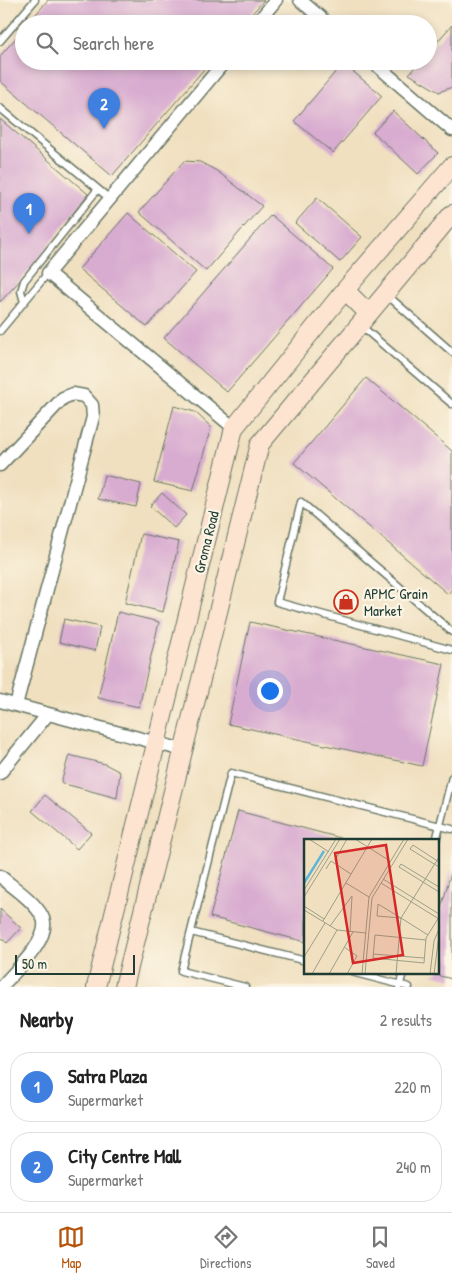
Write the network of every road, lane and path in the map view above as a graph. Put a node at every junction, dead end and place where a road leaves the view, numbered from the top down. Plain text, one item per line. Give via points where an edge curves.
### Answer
1 (35, 0) edge
2 (276, 0) edge
3 (300, 0) edge
4 (22, 15) edge
5 (264, 15) edge
6 (318, 15) edge
7 (15, 23) edge
8 (0, 41) edge
9 (218, 70) edge
10 (382, 70) edge
11 (0, 108) edge
12 (452, 130) edge
13 (452, 166) edge
14 (98, 189) junction
15 (110, 199) junction
16 (452, 214) edge
17 (48, 273) junction
18 (345, 290) junction
19 (385, 293) junction
20 (24, 302) junction
21 (363, 318) junction
22 (0, 331) edge
23 (452, 352) edge
24 (452, 404) edge
25 (234, 428) junction
26 (0, 465) edge
27 (452, 632) edge
28 (452, 650) edge
29 (0, 701) edge
30 (16, 705) junction
31 (48, 714) junction
32 (156, 742) junction
33 (183, 750) junction
34 (0, 773) edge
35 (452, 777) edge
36 (440, 826) junction
37 (452, 829) edge
38 (437, 839) edge
39 (0, 876) edge
40 (191, 932) junction
41 (304, 960) edge
42 (358, 974) edge
43 (403, 974) edge
44 (399, 986) edge
45 (1, 987) edge
46 (96, 987) edge
47 (124, 987) edge
48 (245, 987) edge
49 (409, 987) edge

1 - 4 lane
2 - 5 street
3 - 6 street
7 - 8 lane
9 - 15 street
10 - 12 street
11 - 14 lane
13 - 18 main road, Groma Road
14 - 15 lane
14 - 20 lane via 24,281 21,291
15 - 17 street
16 - 19 main road, Groma Road
17 - 20 lane
17 - 25 street
18 - 21 main road
18 - 25 main road, Groma Road
19 - 21 main road, Groma Road
19 - 23 lane
20 - 22 lane
21 - 24 lane
21 - 33 main road, Groma Road via 260,444
25 - 32 main road, Groma Road
26 - 30 street via 63,398 72,394 84,396 92,406 93,418
27 - 28 lane via 301,502 277,602
29 - 30 street
30 - 31 street
31 - 32 street
31 - 34 street
32 - 33 street
32 - 46 main road, Groma Road
33 - 47 main road, Groma Road
35 - 36 lane
36 - 37 lane
36 - 38 lane
36 - 40 lane via 231,773
39 - 45 street via 44,918 40,942
40 - 41 lane
40 - 48 lane via 181,971
42 - 44 lane
43 - 44 lane
44 - 49 lane

